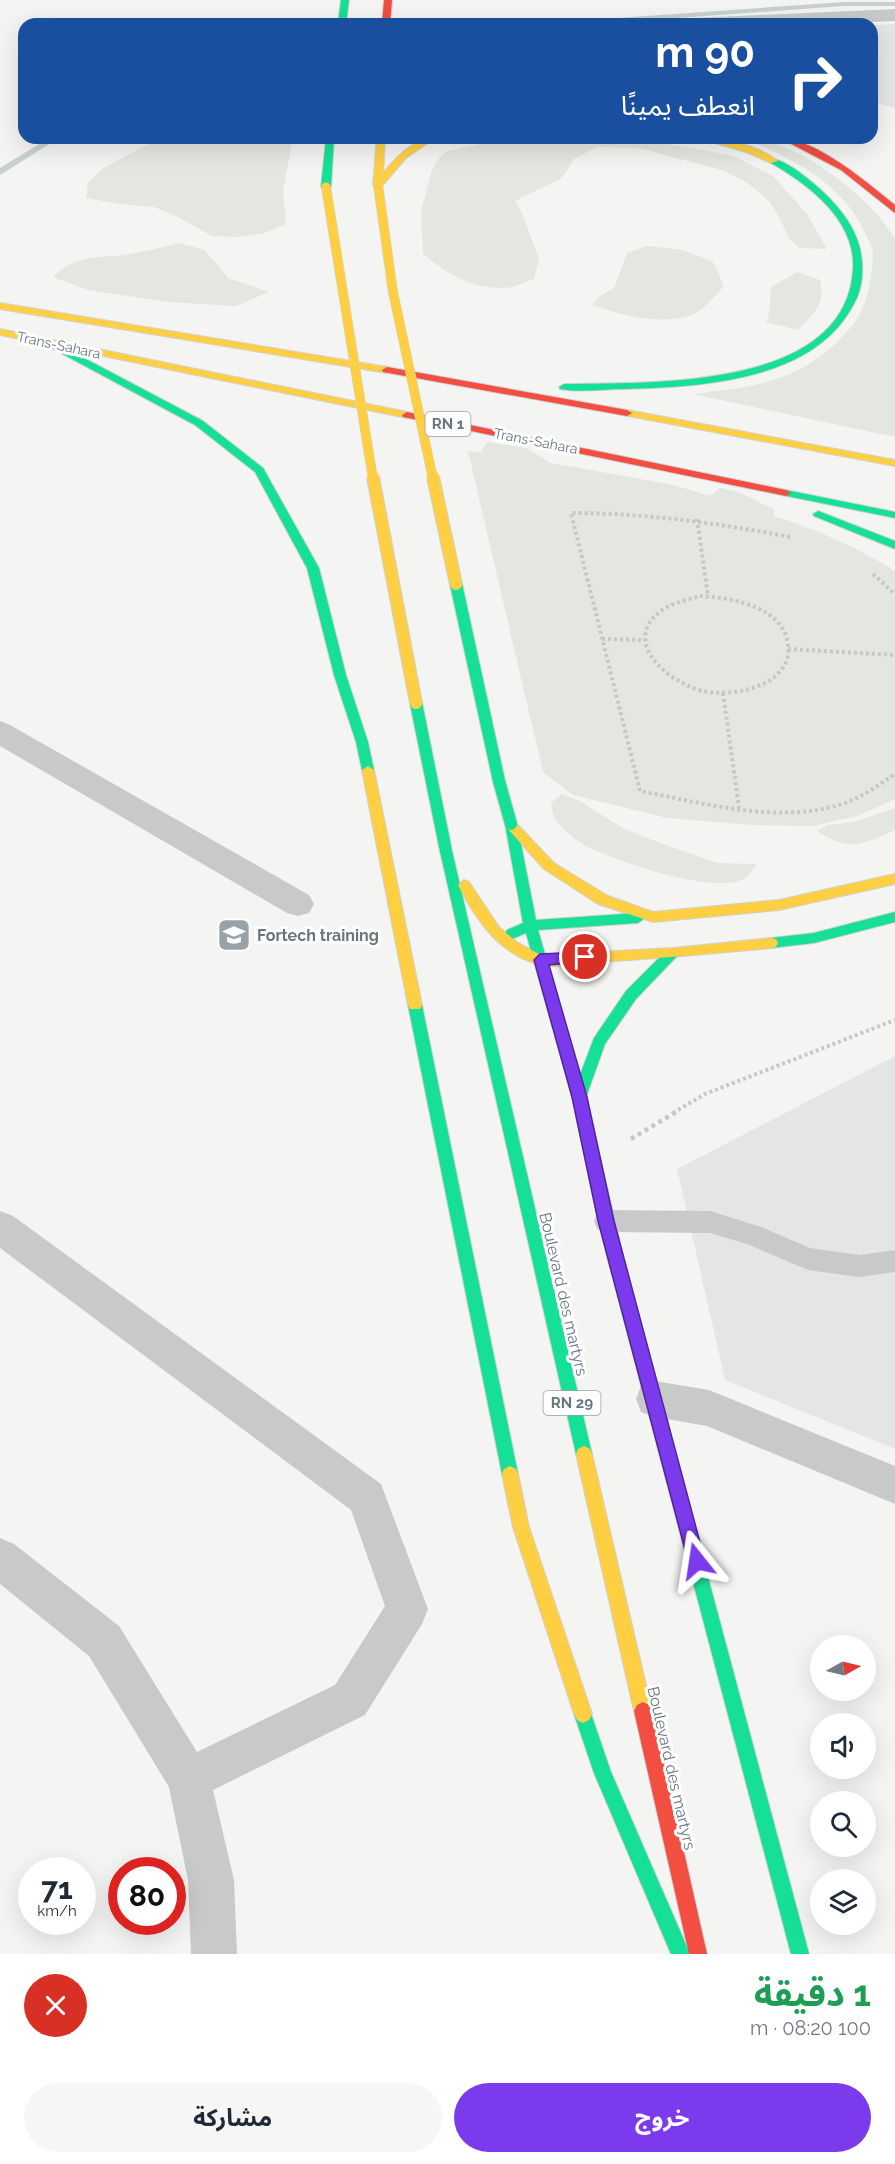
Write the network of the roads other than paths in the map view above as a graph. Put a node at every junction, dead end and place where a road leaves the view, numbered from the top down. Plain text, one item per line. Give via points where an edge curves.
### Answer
1 (345, 0) edge
2 (388, 0) edge
3 (895, 15) edge
4 (343, 18) edge
5 (386, 18) edge
6 (828, 18) edge
7 (330, 144) edge
8 (381, 144) edge
9 (422, 144) edge
10 (728, 144) edge
11 (796, 144) edge
12 (378, 185) junction
13 (895, 210) edge
14 (0, 306) edge
15 (0, 332) edge
16 (48, 342) junction
17 (442, 379) junction
18 (518, 380) dead end
19 (547, 383) dead end
20 (895, 463) edge
21 (738, 483) junction
22 (895, 515) edge
23 (895, 545) edge
24 (0, 732) edge
25 (511, 824) junction
26 (446, 851) junction
27 (895, 879) edge
28 (298, 904) dead end
29 (654, 917) junction
30 (895, 917) edge
31 (530, 925) junction
32 (492, 948) junction
33 (673, 952) junction
34 (540, 960) junction
35 (472, 969) junction
36 (579, 1097) junction
37 (606, 1221) junction
38 (0, 1227) edge
39 (895, 1261) edge
40 (655, 1399) junction
41 (895, 1485) edge
42 (0, 1558) edge
43 (189, 1779) junction
44 (214, 1954) edge
45 (681, 1954) edge
46 (698, 1954) edge
47 (800, 1954) edge

1 - 4 highway
2 - 5 highway
3 - 6 street
7 - 26 highway, Boulevard des martyrs, bridge via 326,187 349,345 380,528
8 - 12 highway
9 - 12 highway via 403,156
10 - 19 highway via 790,169 833,206 854,236 860,254 854,300 844,315 822,341 762,370 713,380 662,384 580,387
11 - 13 highway via 844,168
12 - 25 highway, bridge via 393,292
14 - 17 highway
15 - 16 highway, Trans-Sahara / RN 1
16 - 21 highway, Trans-Sahara / RN 1
16 - 45 highway via 199,423 259,470 313,568 340,675 362,742 521,1527 603,1773
17 - 18 highway
17 - 20 highway
21 - 22 highway, Trans-Sahara / RN 1
21 - 23 highway
24 - 28 street
25 - 29 highway via 549,866 603,900
25 - 31 highway
26 - 32 highway via 485,923
26 - 35 highway, Boulevard des martyrs / RN 29
27 - 29 highway via 779,905
29 - 31 highway
30 - 33 highway via 814,938
31 - 32 highway
31 - 34 highway
32 - 34 highway
32 - 35 highway
33 - 34 highway
33 - 36 highway via 631,995 599,1042
34 - 36 highway
35 - 46 highway, Boulevard des martyrs / RN 29
36 - 37 highway
37 - 39 lane via 710,1222 808,1259 859,1266
37 - 40 highway
38 - 43 street via 367,1498 407,1609 350,1700
40 - 41 street via 709,1408
40 - 47 highway
42 - 43 street via 104,1641
43 - 44 street via 211,1880

